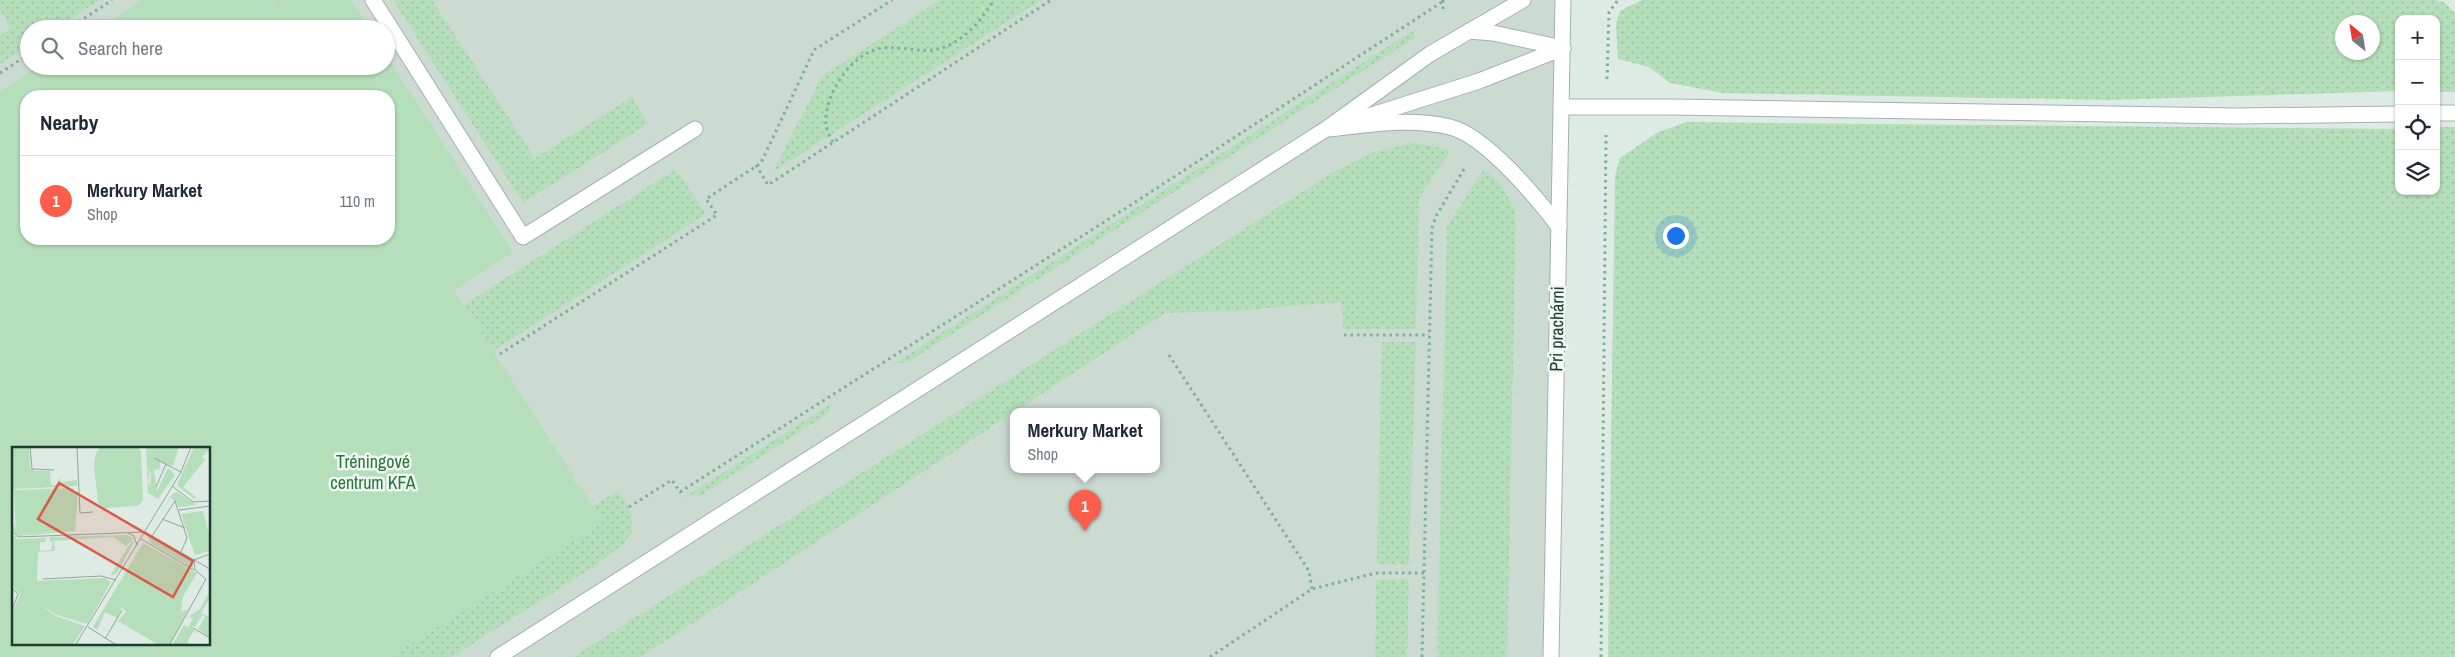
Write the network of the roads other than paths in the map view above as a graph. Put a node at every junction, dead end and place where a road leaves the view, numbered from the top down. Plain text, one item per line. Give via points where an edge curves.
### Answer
1 (373, 0) edge
2 (1522, 0) edge
3 (1563, 0) edge
4 (386, 20) edge
5 (1469, 31) junction
6 (395, 35) edge
7 (1563, 48) junction
8 (1562, 108) junction
9 (2455, 112) edge
10 (2440, 113) edge
11 (2395, 114) edge
12 (695, 128) dead end
13 (1326, 129) junction
14 (1559, 227) junction
15 (498, 657) edge
16 (1551, 657) edge

1 - 4 street
2 - 5 street
3 - 7 street, Pri prachárni
5 - 7 street
5 - 13 street via 1423,59
6 - 12 street via 523,237
7 - 8 street, Pri prachárni
7 - 13 street via 1479,81
8 - 11 street via 2237,116
8 - 14 street, Pri prachárni
9 - 10 street
13 - 14 street via 1426,123 1452,127 1479,143 1512,172
13 - 15 street
14 - 16 street, Pri prachárni

